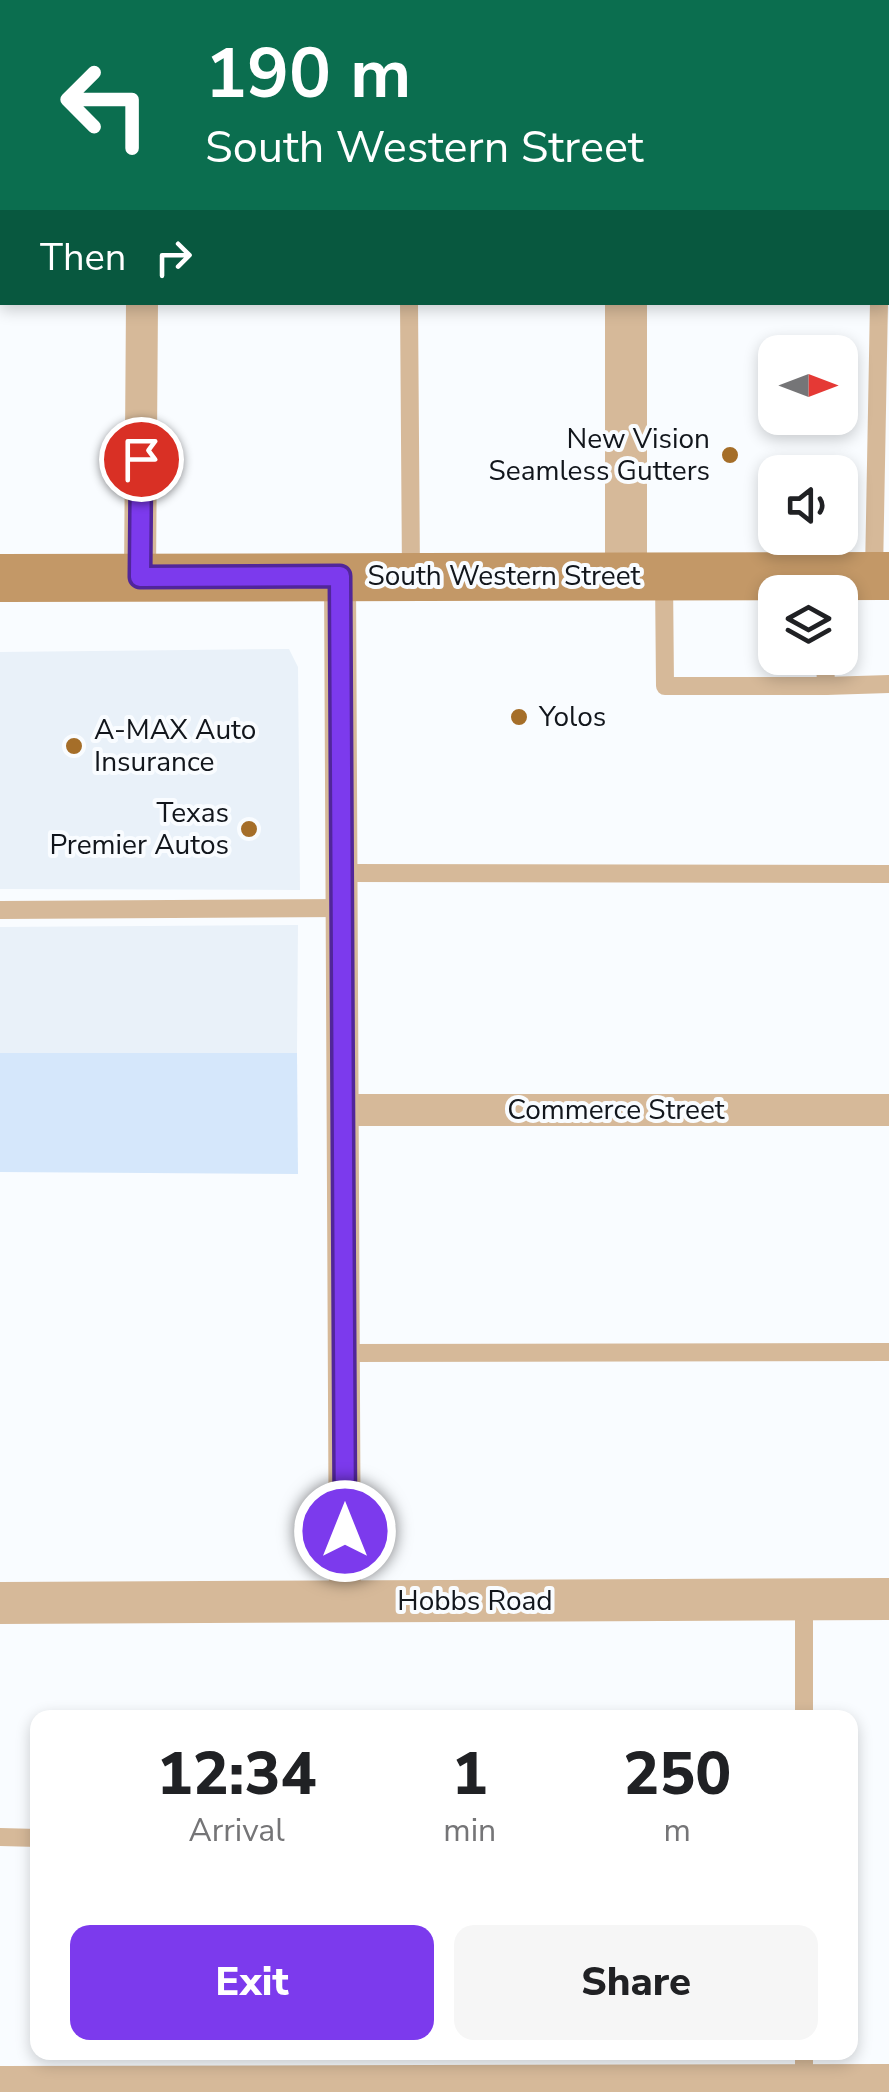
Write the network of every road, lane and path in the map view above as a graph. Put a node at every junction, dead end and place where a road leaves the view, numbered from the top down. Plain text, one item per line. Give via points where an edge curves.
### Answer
1 (142, 305) edge
2 (408, 305) edge
3 (626, 305) edge
4 (879, 305) edge
5 (340, 576) junction
6 (411, 576) junction
7 (644, 576) junction
8 (882, 576) edge
9 (140, 577) junction
10 (0, 578) edge
11 (758, 581) edge
12 (826, 675) edge
13 (889, 684) edge
14 (826, 686) junction
15 (343, 873) junction
16 (889, 874) edge
17 (343, 908) junction
18 (0, 910) edge
19 (343, 1110) junction
20 (889, 1110) edge
21 (889, 1352) edge
22 (344, 1353) junction
23 (889, 1599) edge
24 (804, 1600) junction
25 (345, 1602) junction
26 (0, 1603) edge
27 (804, 1710) edge
28 (0, 1837) edge
29 (30, 1838) edge
30 (804, 2075) edge
31 (889, 2080) edge
32 (0, 2082) edge

1 - 9 street
2 - 6 lane
3 - 7 street
4 - 8 lane
5 - 6 main road, South Western Street
5 - 9 main road, South Western Street
5 - 15 street
6 - 7 main road, South Western Street
7 - 11 main road, South Western Street
7 - 14 lane via 665,686
9 - 10 main road, South Western Street
12 - 14 lane
13 - 14 lane
15 - 16 lane
15 - 17 street
17 - 18 lane
17 - 19 street
19 - 20 street, Commerce Street
19 - 22 street
21 - 22 lane
22 - 25 street
23 - 24 street, Hobbs Road
24 - 25 street, Hobbs Road
24 - 27 lane
25 - 26 street, Hobbs Road
28 - 29 lane
30 - 31 street
30 - 32 street

